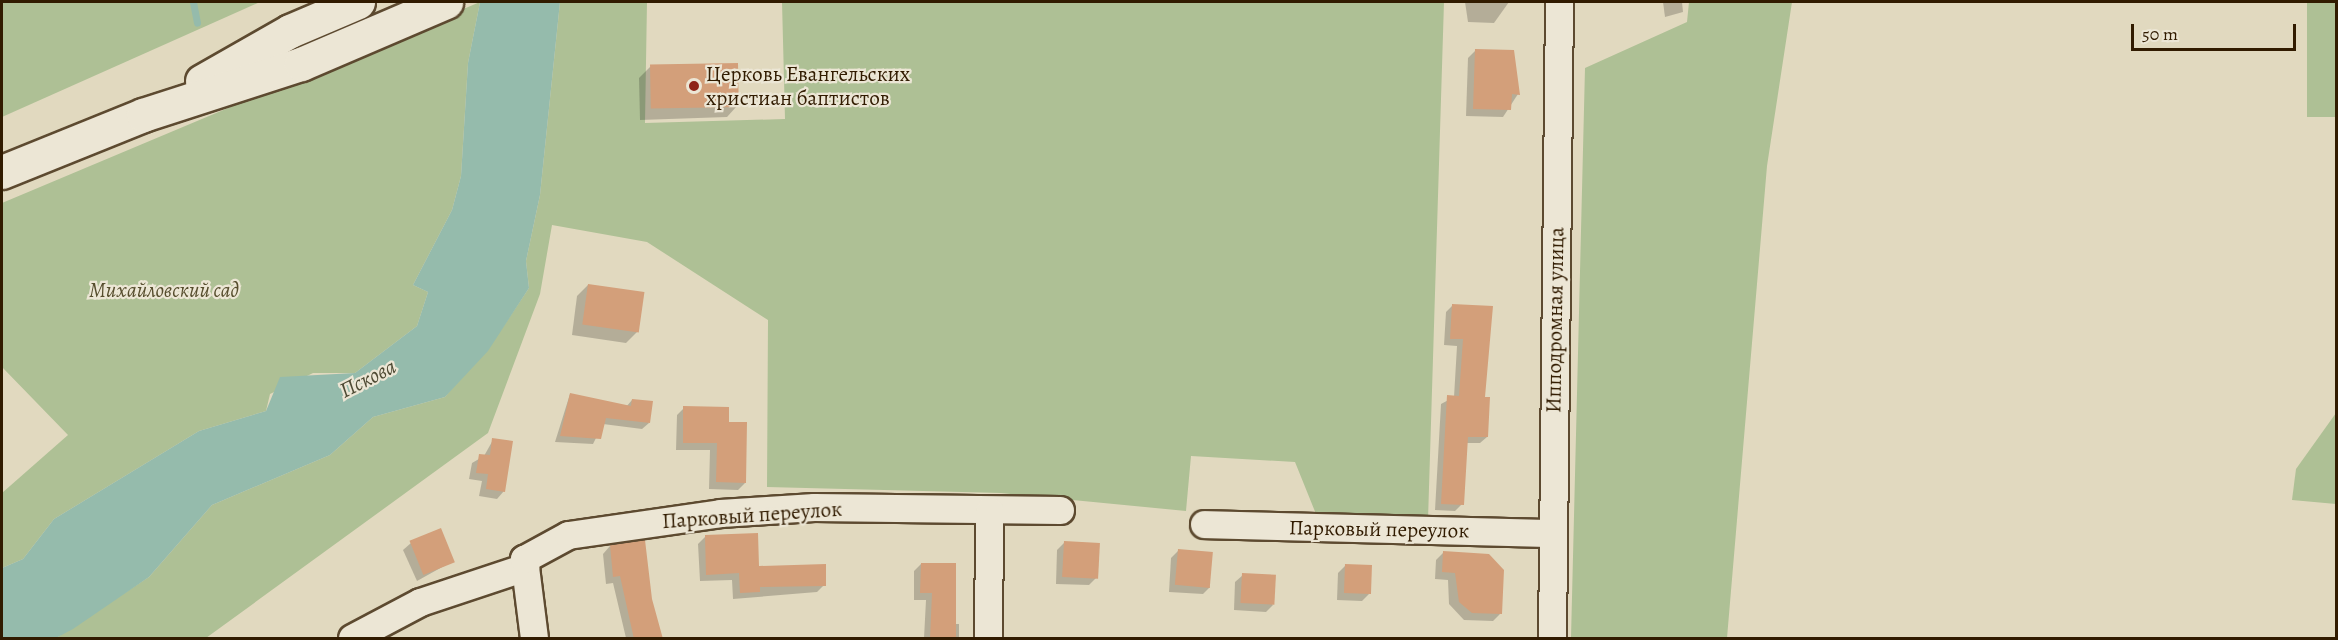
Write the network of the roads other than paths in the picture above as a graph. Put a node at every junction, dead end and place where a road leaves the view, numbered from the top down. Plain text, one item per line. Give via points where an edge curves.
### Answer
1 (358, 2) edge
2 (446, 2) edge
3 (1559, 2) edge
4 (143, 115) junction
5 (2, 172) edge
6 (1060, 510) dead end
7 (989, 511) junction
8 (1204, 524) dead end
9 (1553, 533) junction
10 (524, 563) junction
11 (352, 639) edge
12 (534, 639) edge
13 (988, 639) edge
14 (1552, 639) edge

1 - 4 street via 290,31
2 - 4 street via 301,64
3 - 9 street, Ипподромная улица
4 - 5 street
6 - 7 street, Парковый переулок
7 - 10 street, Парковый переулок via 814,507 720,513 578,533
7 - 13 street
8 - 9 street, Парковый переулок
9 - 14 street, Ипподромная улица
10 - 11 street, Парковый переулок via 420,602
10 - 12 street

